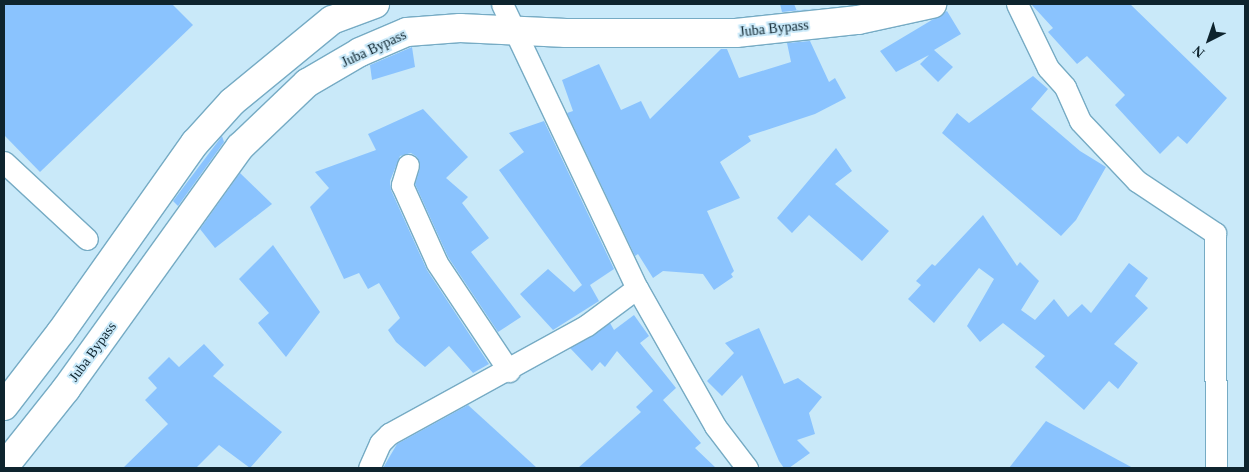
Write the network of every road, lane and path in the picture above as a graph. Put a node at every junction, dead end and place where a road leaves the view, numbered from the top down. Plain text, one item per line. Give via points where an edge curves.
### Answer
1 (375, 4) edge
2 (502, 4) edge
3 (932, 4) edge
4 (1017, 4) edge
5 (4, 162) edge
6 (408, 165) dead end
7 (87, 239) dead end
8 (637, 288) junction
9 (509, 370) junction
10 (4, 406) edge
11 (4, 466) edge
12 (369, 468) edge
13 (746, 468) edge
14 (1216, 468) edge

1 - 10 main road via 332,20 232,102 195,143 62,332
2 - 8 street
3 - 11 main road, Juba Bypass via 858,20 736,33 566,33 460,28 407,32 360,52 307,83 240,147 66,389
4 - 14 street via 1048,68 1065,87 1080,122 1137,181 1215,233
5 - 7 street
6 - 9 street via 402,185 437,263
8 - 9 street via 587,325
8 - 13 street via 715,426
9 - 12 street via 475,384 389,434 380,443

